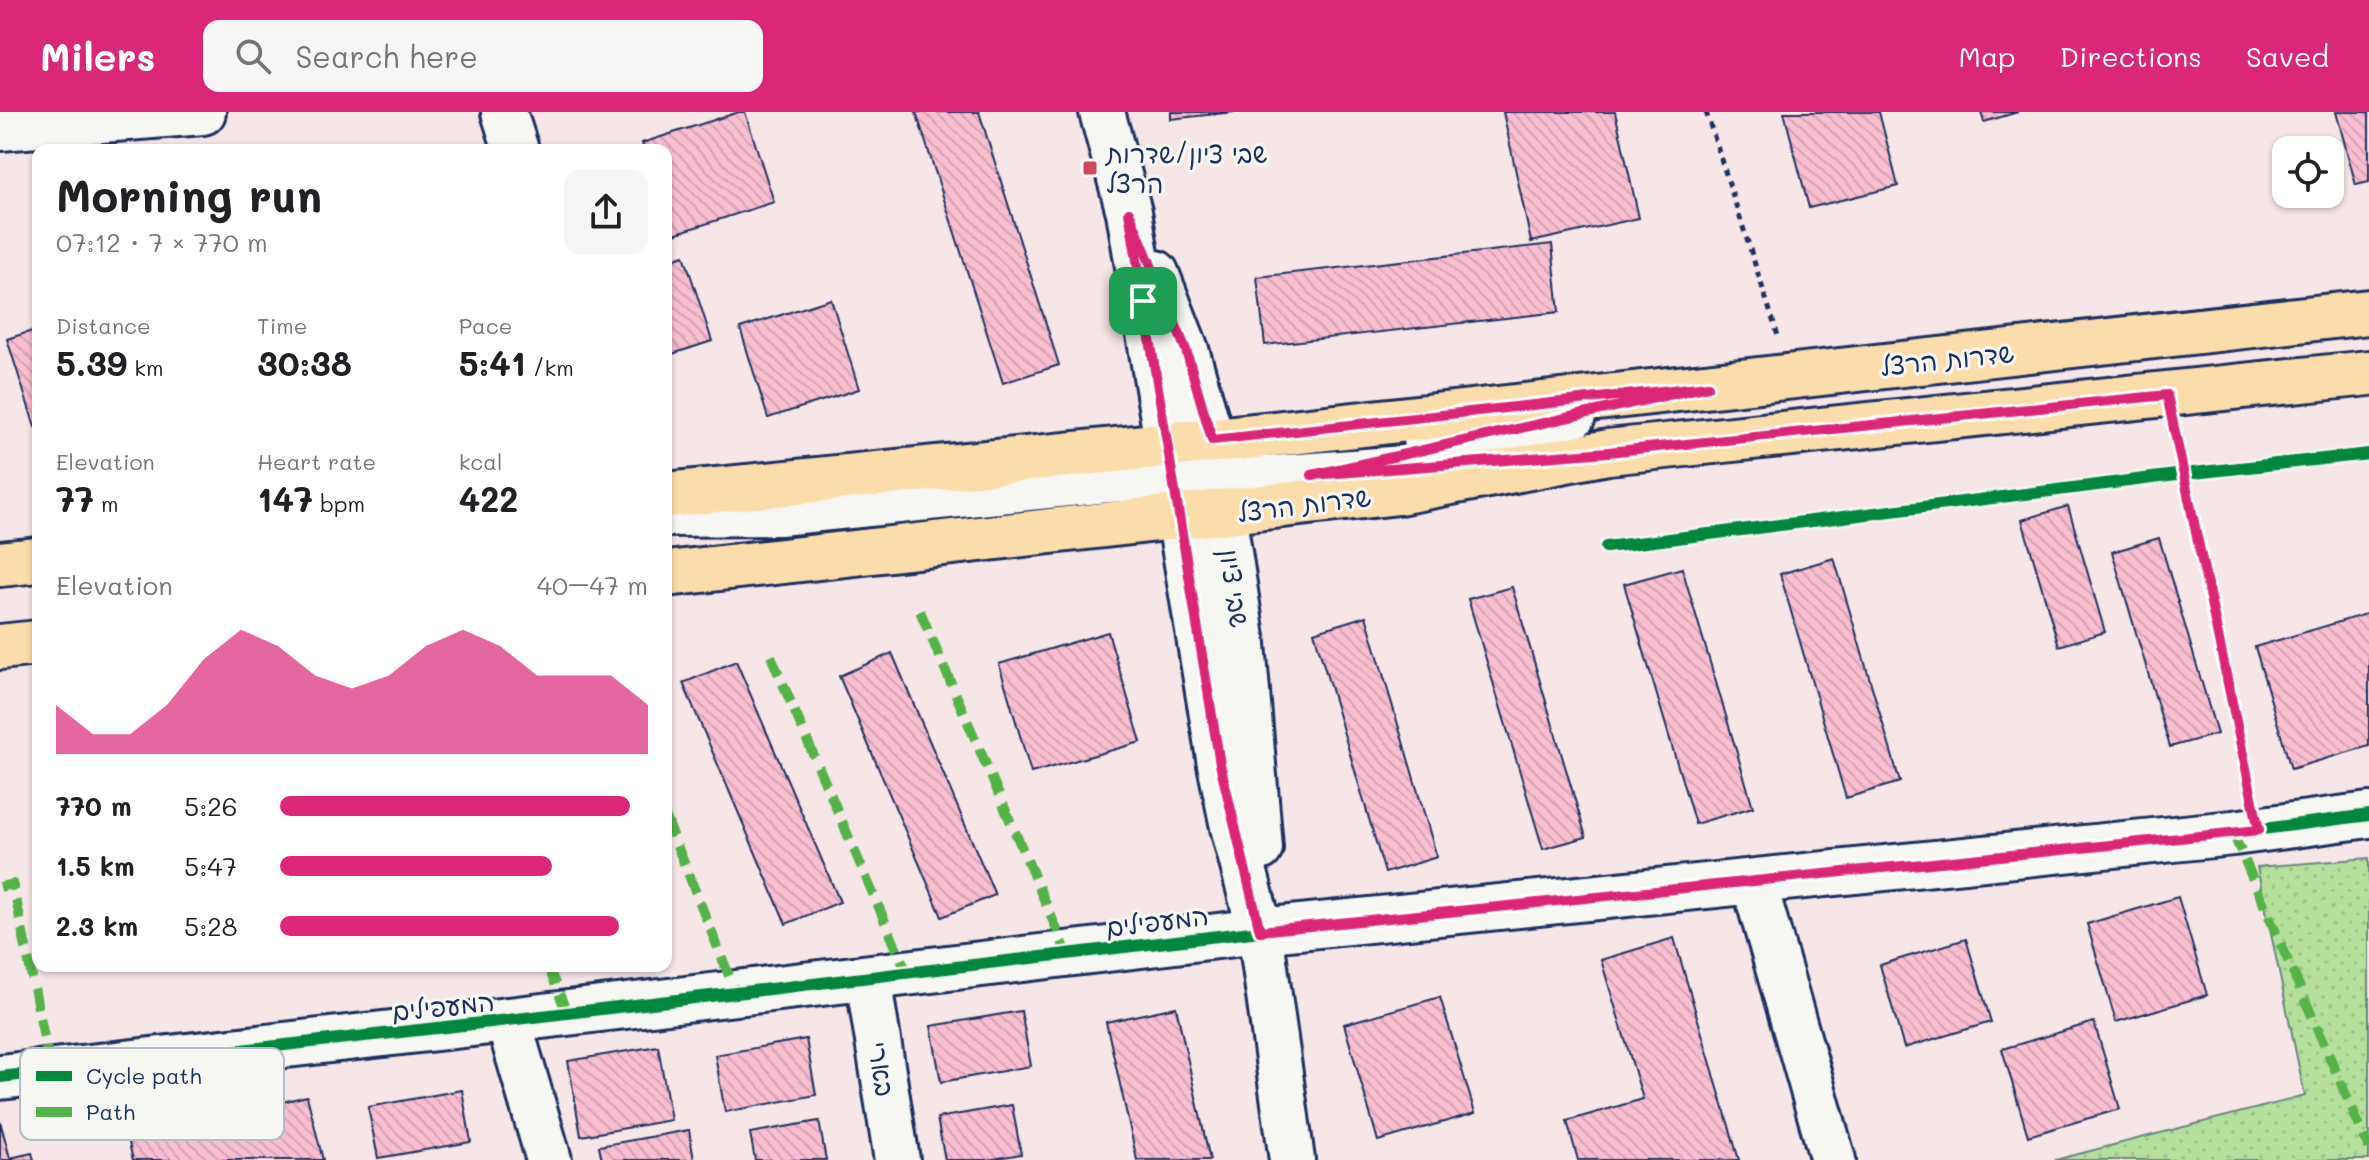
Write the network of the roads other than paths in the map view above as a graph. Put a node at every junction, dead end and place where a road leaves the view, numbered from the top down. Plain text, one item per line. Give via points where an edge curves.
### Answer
1 (203, 112) edge
2 (504, 112) edge
3 (1102, 112) edge
4 (0, 128) edge
5 (514, 144) edge
6 (1129, 212) junction
7 (2369, 312) edge
8 (2369, 373) edge
9 (1708, 386) junction
10 (1608, 452) junction
11 (1312, 475) junction
12 (1218, 477) junction
13 (1172, 480) junction
14 (672, 495) edge
15 (779, 513) junction
16 (672, 514) edge
17 (672, 542) edge
18 (32, 561) edge
19 (0, 564) edge
20 (672, 573) edge
21 (32, 644) edge
22 (0, 647) edge
23 (2369, 815) edge
24 (1754, 883) junction
25 (1260, 931) junction
26 (868, 978) junction
27 (508, 1020) junction
28 (258, 1048) edge
29 (20, 1075) edge
30 (0, 1077) edge
31 (549, 1160) edge
32 (897, 1160) edge
33 (1292, 1160) edge
34 (1833, 1160) edge

1 - 4 street
2 - 5 street
3 - 6 street, שבי ציון
6 - 12 street, שבי ציון via 1186,350
6 - 13 street, שבי ציון
7 - 9 main road, שדרות הרצל
8 - 10 main road, שדרות הרצל
9 - 11 street
9 - 12 main road, שדרות הרצל
10 - 11 street
10 - 12 main road, שדרות הרצל via 1399,492
11 - 12 street
12 - 13 main road, שדרות הרצל
12 - 13 main road, שדרות הרצל
12 - 25 street, שבי ציון via 1243,644 1258,809
13 - 14 main road, שדרות הרצל
13 - 15 street via 1107,480
13 - 20 main road, שדרות הרצל
13 - 25 street, שבי ציון via 1220,764
15 - 16 street
15 - 17 street
18 - 19 main road
21 - 22 main road
23 - 24 street, המעפילים
24 - 25 street, המעפילים
24 - 34 street
25 - 26 street, המעפילים
25 - 33 street, שבי ציון
26 - 27 street, המעפילים
26 - 32 street, בארי
27 - 28 street, המעפילים
27 - 31 street
29 - 30 street, המעפילים

